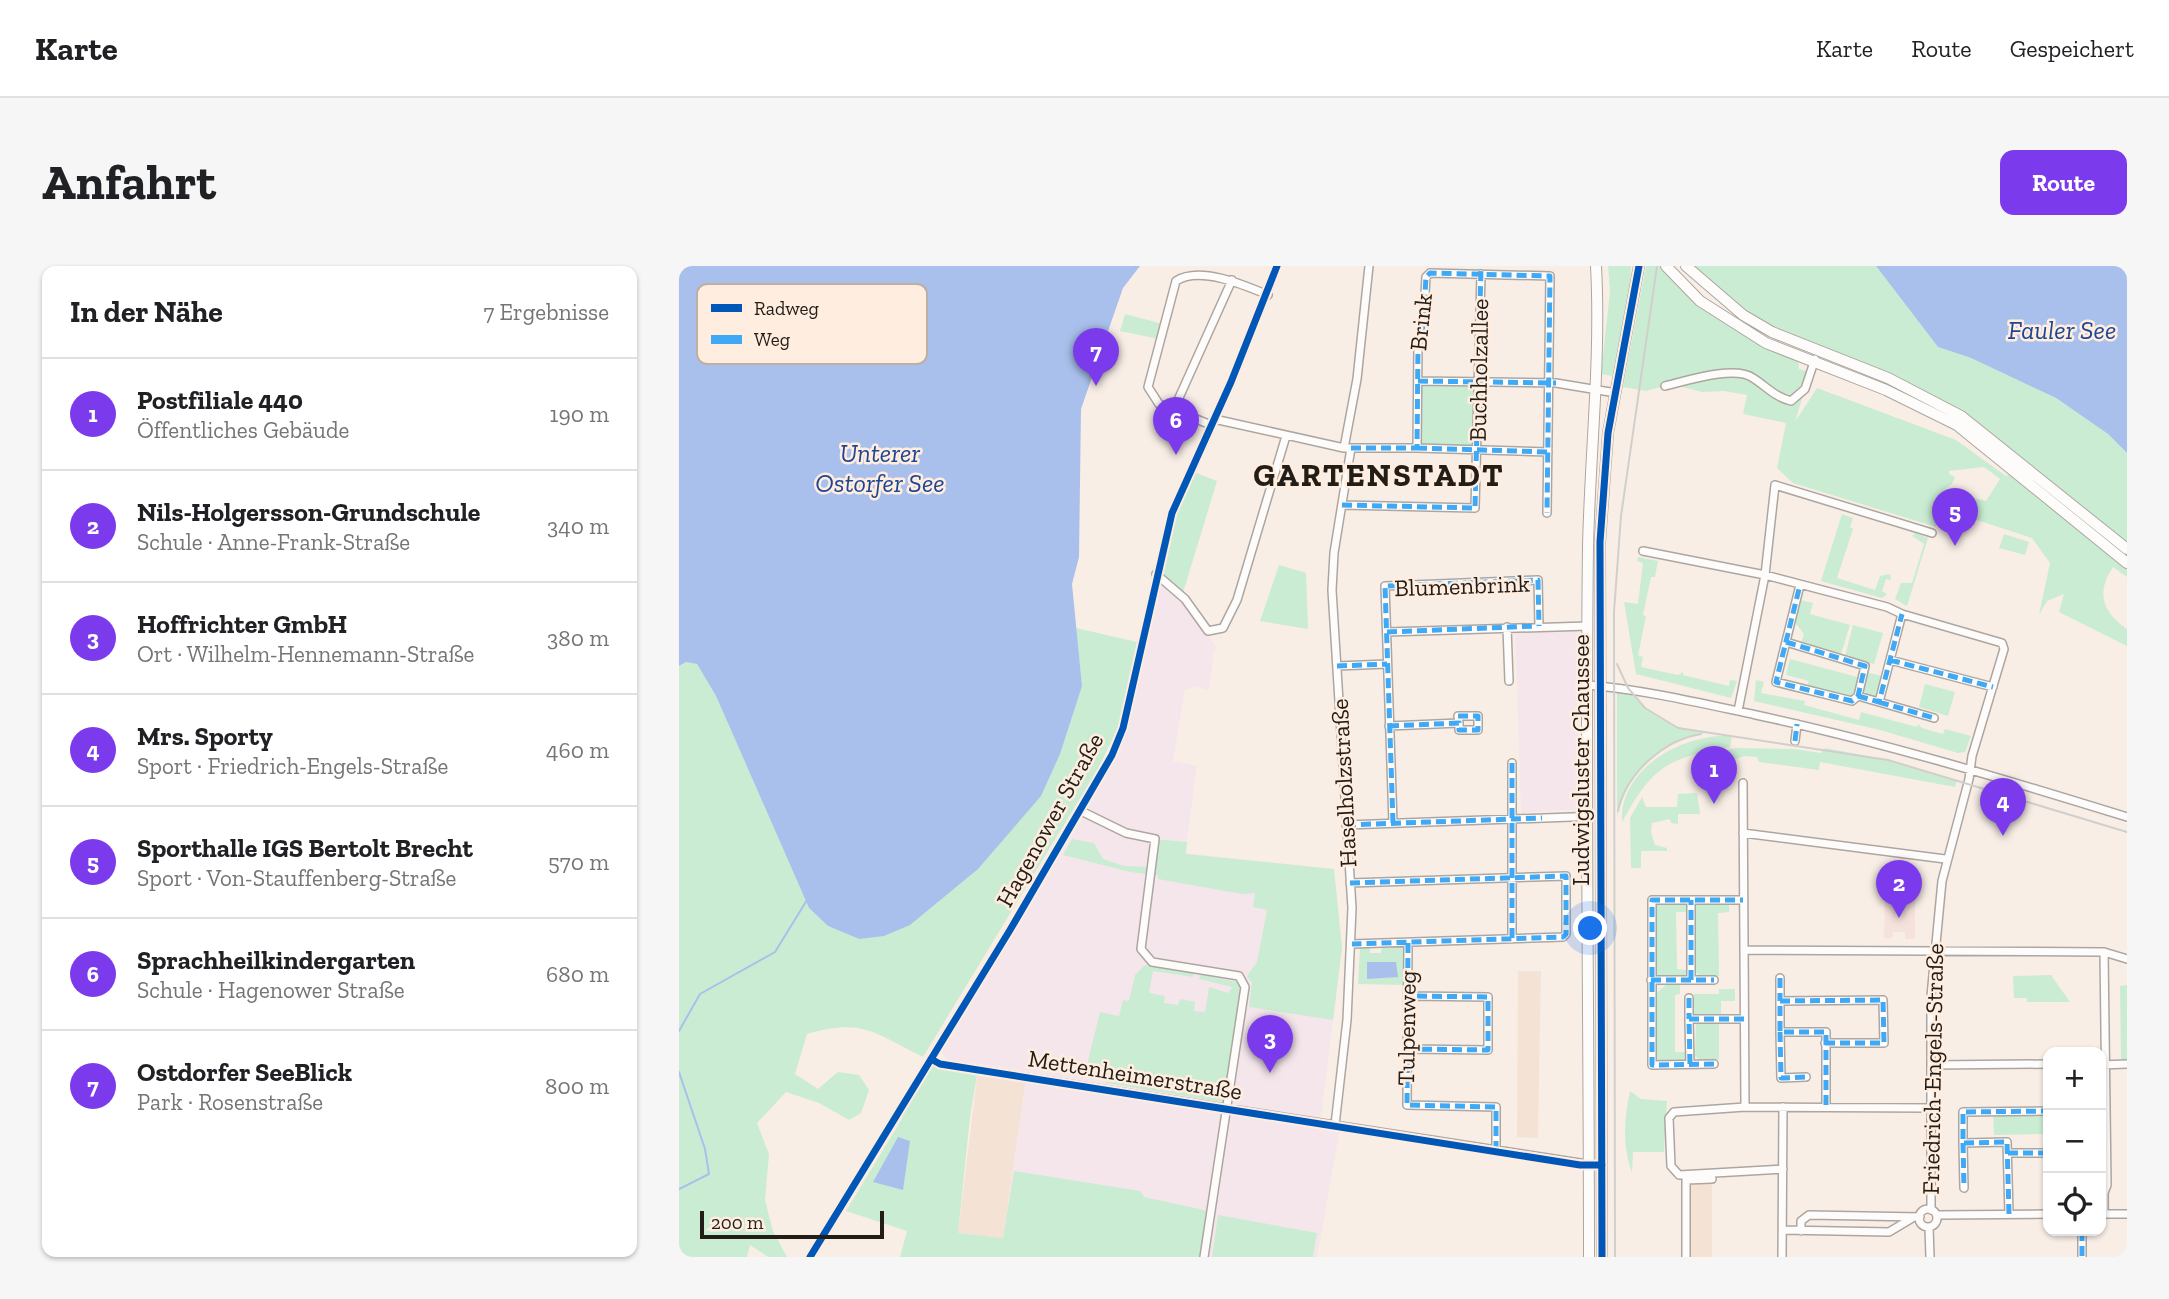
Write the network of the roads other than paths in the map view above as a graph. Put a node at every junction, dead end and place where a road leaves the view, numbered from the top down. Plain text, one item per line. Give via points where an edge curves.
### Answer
1 (1277, 266) edge
2 (1369, 266) edge
3 (1596, 266) edge
4 (1639, 266) edge
5 (1666, 266) edge
6 (1686, 266) edge
7 (1481, 274) junction
8 (1232, 280) junction
9 (1268, 295) junction
10 (1818, 352) junction
11 (1814, 362) junction
12 (1418, 382) junction
13 (1478, 383) junction
14 (1551, 383) junction
15 (1665, 386) dead end
16 (1595, 390) junction
17 (1616, 393) junction
18 (1173, 411) junction
19 (1213, 422) junction
20 (1286, 436) junction
21 (1347, 448) junction
22 (1417, 448) junction
23 (1477, 449) junction
24 (1548, 452) junction
25 (1342, 505) junction
26 (1547, 513) dead end
27 (1932, 533) dead end
28 (2127, 549) edge
29 (1643, 551) dead end
30 (2127, 563) edge
31 (1156, 574) junction
32 (1765, 575) junction
33 (1800, 585) junction
34 (1902, 614) junction
35 (1539, 626) junction
36 (1588, 626) junction
37 (1507, 627) junction
38 (1387, 632) junction
39 (1786, 642) junction
40 (1890, 660) junction
41 (1387, 664) junction
42 (1337, 666) junction
43 (1509, 681) dead end
44 (1588, 685) junction
45 (1600, 686) junction
46 (1993, 687) junction
47 (1858, 696) junction
48 (1879, 702) junction
49 (1738, 711) junction
50 (1934, 718) dead end
51 (1459, 723) dead end
52 (1797, 724) junction
53 (1389, 726) junction
54 (1795, 741) dead end
55 (1512, 763) dead end
56 (1970, 769) junction
57 (1743, 783) dead end
58 (1081, 811) junction
59 (1586, 816) junction
60 (1599, 816) junction
61 (2127, 817) edge
62 (1514, 819) junction
63 (1393, 823) junction
64 (1346, 825) junction
65 (1743, 833) junction
66 (1945, 859) junction
67 (1512, 878) junction
68 (1350, 883) junction
69 (1691, 900) junction
70 (1743, 900) junction
71 (1512, 939) junction
72 (1408, 943) junction
73 (1352, 944) junction
74 (1744, 950) junction
75 (1934, 951) junction
76 (2104, 952) junction
77 (2127, 959) edge
78 (1780, 978) dead end
79 (1691, 979) junction
80 (1651, 980) junction
81 (1714, 980) dead end
82 (1408, 996) junction
83 (1689, 998) dead end
84 (1780, 1001) junction
85 (1689, 1019) junction
86 (1744, 1019) junction
87 (1780, 1032) junction
88 (1825, 1043) junction
89 (2102, 1047) edge
90 (1407, 1049) junction
91 (930, 1059) junction
92 (1714, 1064) dead end
93 (2043, 1064) edge
94 (2127, 1064) edge
95 (1689, 1065) junction
96 (1931, 1065) junction
97 (2106, 1065) edge
98 (1805, 1077) dead end
99 (1745, 1107) junction
100 (1783, 1107) junction
101 (1826, 1107) junction
102 (1228, 1108) junction
103 (1931, 1108) junction
104 (2105, 1110) edge
105 (2043, 1111) edge
106 (1335, 1125) junction
107 (1963, 1143) junction
108 (1496, 1151) junction
109 (2008, 1153) junction
110 (2043, 1153) edge
111 (1589, 1165) junction
112 (1602, 1165) junction
113 (1783, 1168) junction
114 (2105, 1173) edge
115 (1712, 1179) dead end
116 (1964, 1188) dead end
117 (1934, 1212) junction
118 (2009, 1214) junction
119 (2043, 1214) edge
120 (2106, 1214) edge
121 (2127, 1214) edge
122 (1917, 1217) junction
123 (1929, 1227) junction
124 (1783, 1230) junction
125 (1801, 1231) junction
126 (2082, 1236) edge
127 (810, 1257) edge
128 (1204, 1257) edge
129 (1589, 1257) edge
130 (1602, 1257) edge
131 (1686, 1257) edge
132 (1782, 1257) edge
133 (1930, 1257) edge
134 (2082, 1257) edge

1 - 9 street, Hagenower Straße
2 - 21 street, Haselholzstraße
3 - 16 street, Ludwigsluster Chaussee
4 - 17 street, Ludwigsluster Chaussee
5 - 11 street via 1700,301 1737,327
6 - 10 street via 1743,315
7 - 12 street, Brink via 1430,273 1426,277
7 - 13 street, Buchholzallee
7 - 14 street via 1551,276
8 - 9 street
8 - 18 street
8 - 18 street via 1199,269 1177,281 1149,387 1154,401
9 - 19 street, Hagenower Straße
10 - 11 street
10 - 28 street via 1888,377 1961,416
11 - 15 street via 1805,389 1791,401 1779,398 1751,376 1736,373
11 - 30 street via 1957,425
12 - 13 street, Brink
12 - 22 street, Brink
13 - 14 street, Brink
13 - 23 street, Buchholzallee
14 - 16 street, Brink
14 - 24 street
16 - 17 street, Brink
16 - 36 street, Ludwigsluster Chaussee
17 - 45 street, Ludwigsluster Chaussee via 1606,453 1600,542
18 - 19 street
19 - 20 street
19 - 31 street, Hagenower Straße via 1172,513
20 - 21 street
20 - 31 street via 1237,600 1223,628 1208,631 1185,600
21 - 22 street
21 - 25 street, Haselholzstraße
22 - 23 street
23 - 24 street
23 - 25 street, Buchholzallee via 1475,508
24 - 26 street
25 - 42 street, Haselholzstraße via 1332,590
27 - 32 street via 1775,485
29 - 32 street
31 - 58 street, Hagenower Straße via 1123,728
32 - 33 street
32 - 49 street
33 - 34 street
33 - 39 street
34 - 40 street
34 - 46 street, Friedrich-Engels-Straße via 2002,643
35 - 36 street, Blumenbrink
35 - 37 street, Blumenbrink
35 - 38 street, Blumenbrink via 1538,580 1385,586
36 - 44 street, Ludwigsluster Chaussee
37 - 38 street, Blumenbrink
37 - 43 street, Blumenbrink
38 - 41 street, Blumenbrink
39 - 47 street via 1865,666
39 - 47 street via 1776,682 1852,701
40 - 46 street
40 - 48 street
41 - 42 street
41 - 53 street, Blumenbrink
42 - 64 street, Haselholzstraße
44 - 45 street
44 - 59 street, Ludwigsluster Chaussee
45 - 49 street via 1647,690
45 - 60 street, Ludwigsluster Chaussee
46 - 56 street, Friedrich-Engels-Straße
47 - 48 street
48 - 50 street
49 - 52 street
51 - 53 street
52 - 54 street
52 - 56 street
53 - 63 street, Blumenbrink
55 - 62 street
56 - 61 street
56 - 66 street, Friedrich-Engels-Straße
57 - 65 street
58 - 91 street, Hagenower Straße
58 - 102 street, Hagenower Straße via 1126,833 1155,839 1141,949 1145,957 1152,962 1239,976 1245,986
59 - 60 street
59 - 62 street
59 - 111 street, Ludwigsluster Chaussee
60 - 112 street, Ludwigsluster Chaussee
62 - 63 street
62 - 67 street
63 - 64 street
64 - 68 street, Haselholzstraße
65 - 66 street
65 - 70 street
66 - 75 street, Friedrich-Engels-Straße
67 - 68 street
67 - 71 street
67 - 71 street, Tulpenweg via 1566,876 1566,934
68 - 73 street, Haselholzstraße
69 - 70 street
69 - 79 street
69 - 80 street via 1652,900
70 - 74 street
71 - 72 street, Tulpenweg
72 - 73 street, Tulpenweg
72 - 82 street, Tulpenweg
73 - 106 street, Haselholzstraße
74 - 75 street
74 - 86 street
75 - 76 street
75 - 96 street, Friedrich-Engels-Straße
76 - 77 street
76 - 89 street
78 - 84 street
79 - 80 street
79 - 81 street
80 - 95 street via 1652,1065
82 - 90 street, Tulpenweg
82 - 90 street via 1488,998 1488,1050
83 - 85 street
84 - 87 street
84 - 88 street via 1883,1000 1884,1043
85 - 86 street
85 - 95 street
86 - 99 street
87 - 88 street via 1826,1032
87 - 98 street via 1781,1077
88 - 101 street
90 - 108 street, Tulpenweg via 1406,1105 1496,1107
91 - 102 street, Mettenheimerstraße
91 - 127 street, Hagenower Straße
92 - 95 street
93 - 96 street
94 - 97 street
96 - 103 street, Friedrich-Engels-Straße
99 - 100 street
99 - 113 street via 1674,1112 1669,1121 1671,1166 1679,1175
100 - 101 street
100 - 113 street
101 - 103 street
102 - 106 street, Mettenheimerstraße
102 - 128 street
103 - 117 street, Friedrich-Engels-Straße
104 - 114 street
105 - 107 street via 1963,1112
106 - 108 street, Mettenheimerstraße
107 - 109 street via 2007,1142
107 - 116 street
108 - 111 street, Mettenheimerstraße
109 - 110 street
109 - 118 street
111 - 112 street, Mettenheimerstraße
111 - 129 street, Ludwigsluster Chaussee
112 - 130 street, Ludwigsluster Chaussee
113 - 124 street
115 - 131 street via 1686,1180
117 - 118 street
117 - 122 street, Friedrich-Engels-Straße via 1924,1211
117 - 123 street, Friedrich-Engels-Straße via 1936,1223
118 - 119 street
120 - 121 street
122 - 123 street, Friedrich-Engels-Straße
122 - 125 street via 1887,1232
122 - 125 street via 1809,1215 1801,1221
123 - 133 street, Friedrich-Engels-Straße
124 - 125 street
124 - 132 street
126 - 134 street

